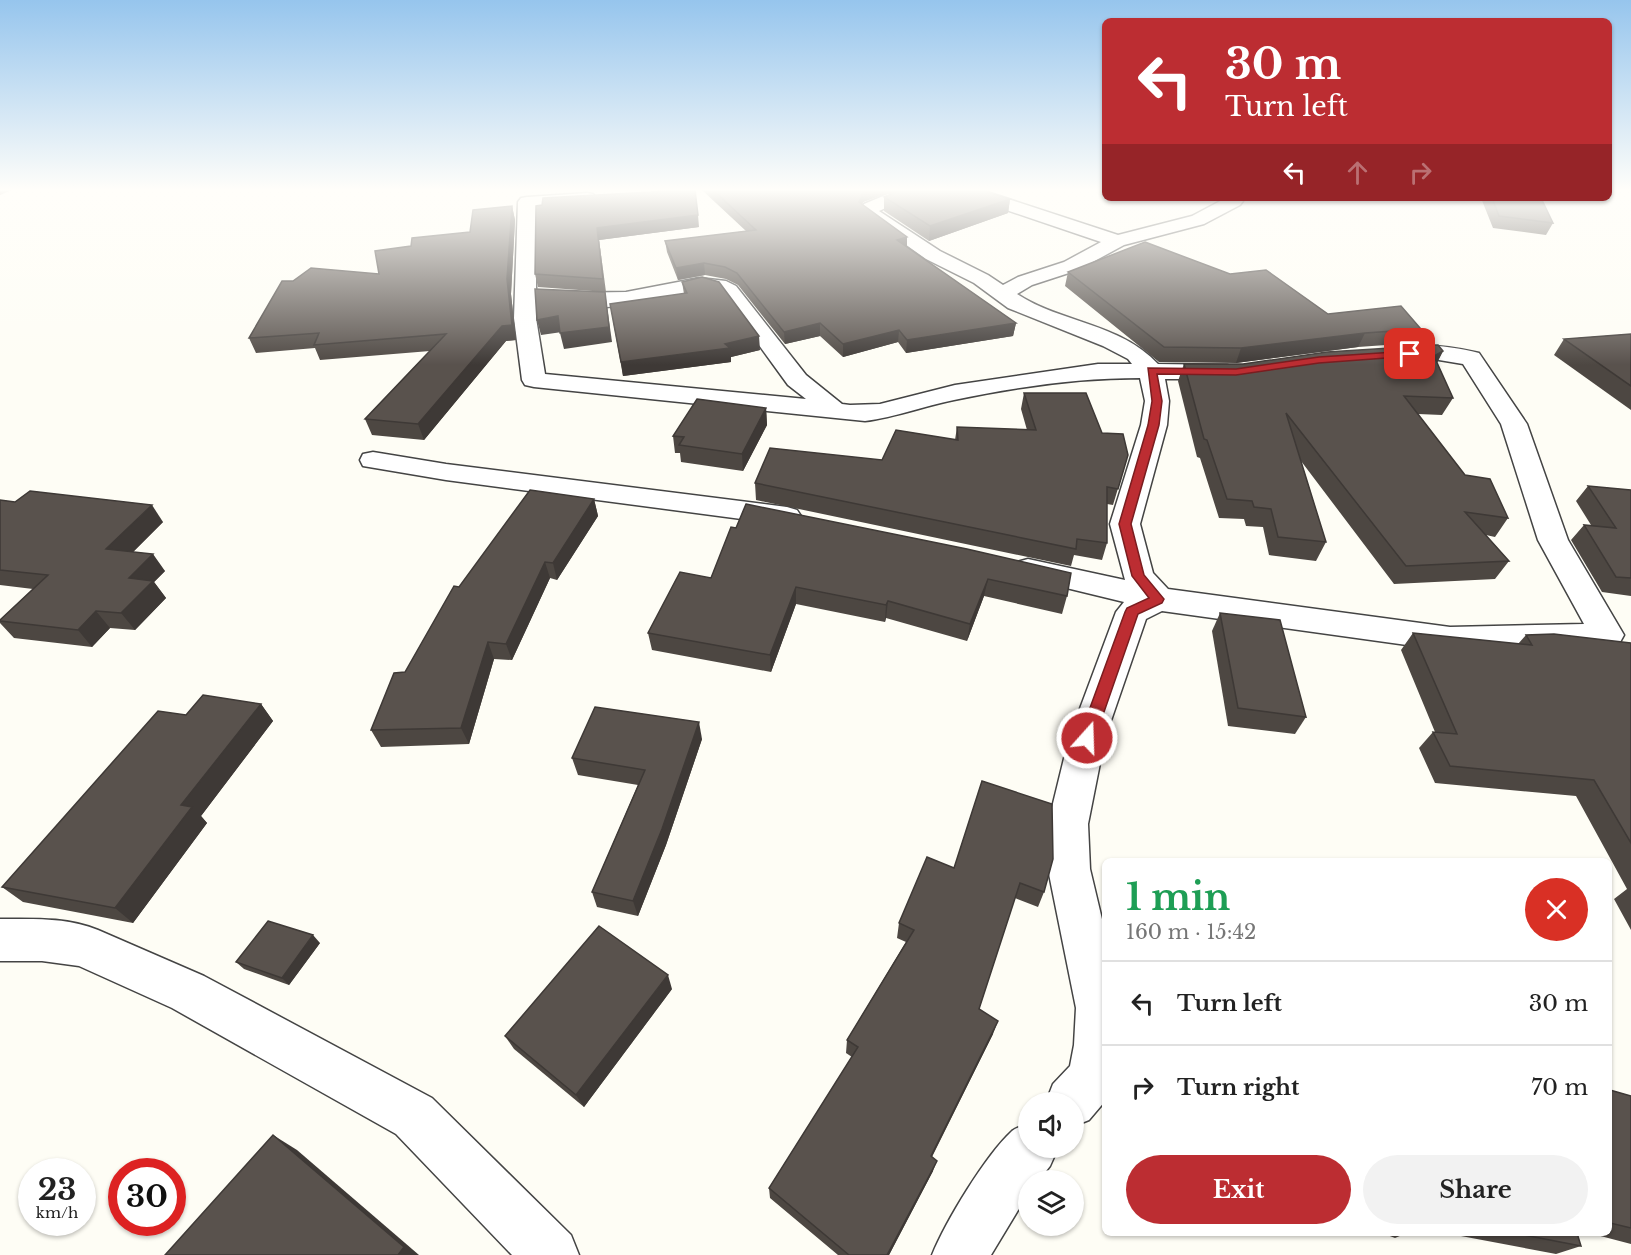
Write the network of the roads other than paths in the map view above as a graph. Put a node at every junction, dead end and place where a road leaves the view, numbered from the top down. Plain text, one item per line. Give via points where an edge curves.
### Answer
1 (525, 249) edge
2 (923, 249) edge
3 (1103, 249) edge
4 (524, 294) junction
5 (1003, 294) junction
6 (1376, 356) edge
7 (1151, 370) junction
8 (1248, 371) edge
9 (834, 410) junction
10 (373, 460) dead end
11 (813, 522) edge
12 (999, 562) edge
13 (1158, 599) junction
14 (1623, 640) edge
15 (0, 940) edge
16 (1080, 1092) edge
17 (1024, 1158) edge
18 (551, 1255) edge
19 (960, 1255) edge

1 - 4 street
2 - 5 street
3 - 5 street
4 - 9 street via 609,301 651,296 702,282 719,284 729,290 797,380
4 - 9 street via 534,380
5 - 7 street via 1036,312 1111,341 1136,354
6 - 14 street via 1433,352 1471,358 1514,424 1553,540
7 - 8 street
7 - 9 street via 1098,371 955,392 871,414 851,415
7 - 13 street via 1157,401 1154,425 1125,524 1138,576
10 - 11 street via 766,512
12 - 13 street
13 - 14 street via 1450,639
13 - 16 street via 1132,612 1087,738 1068,824 1069,869 1099,1008 1092,1078
15 - 18 street via 82,945 188,992 414,1116
17 - 19 street via 1006,1179

